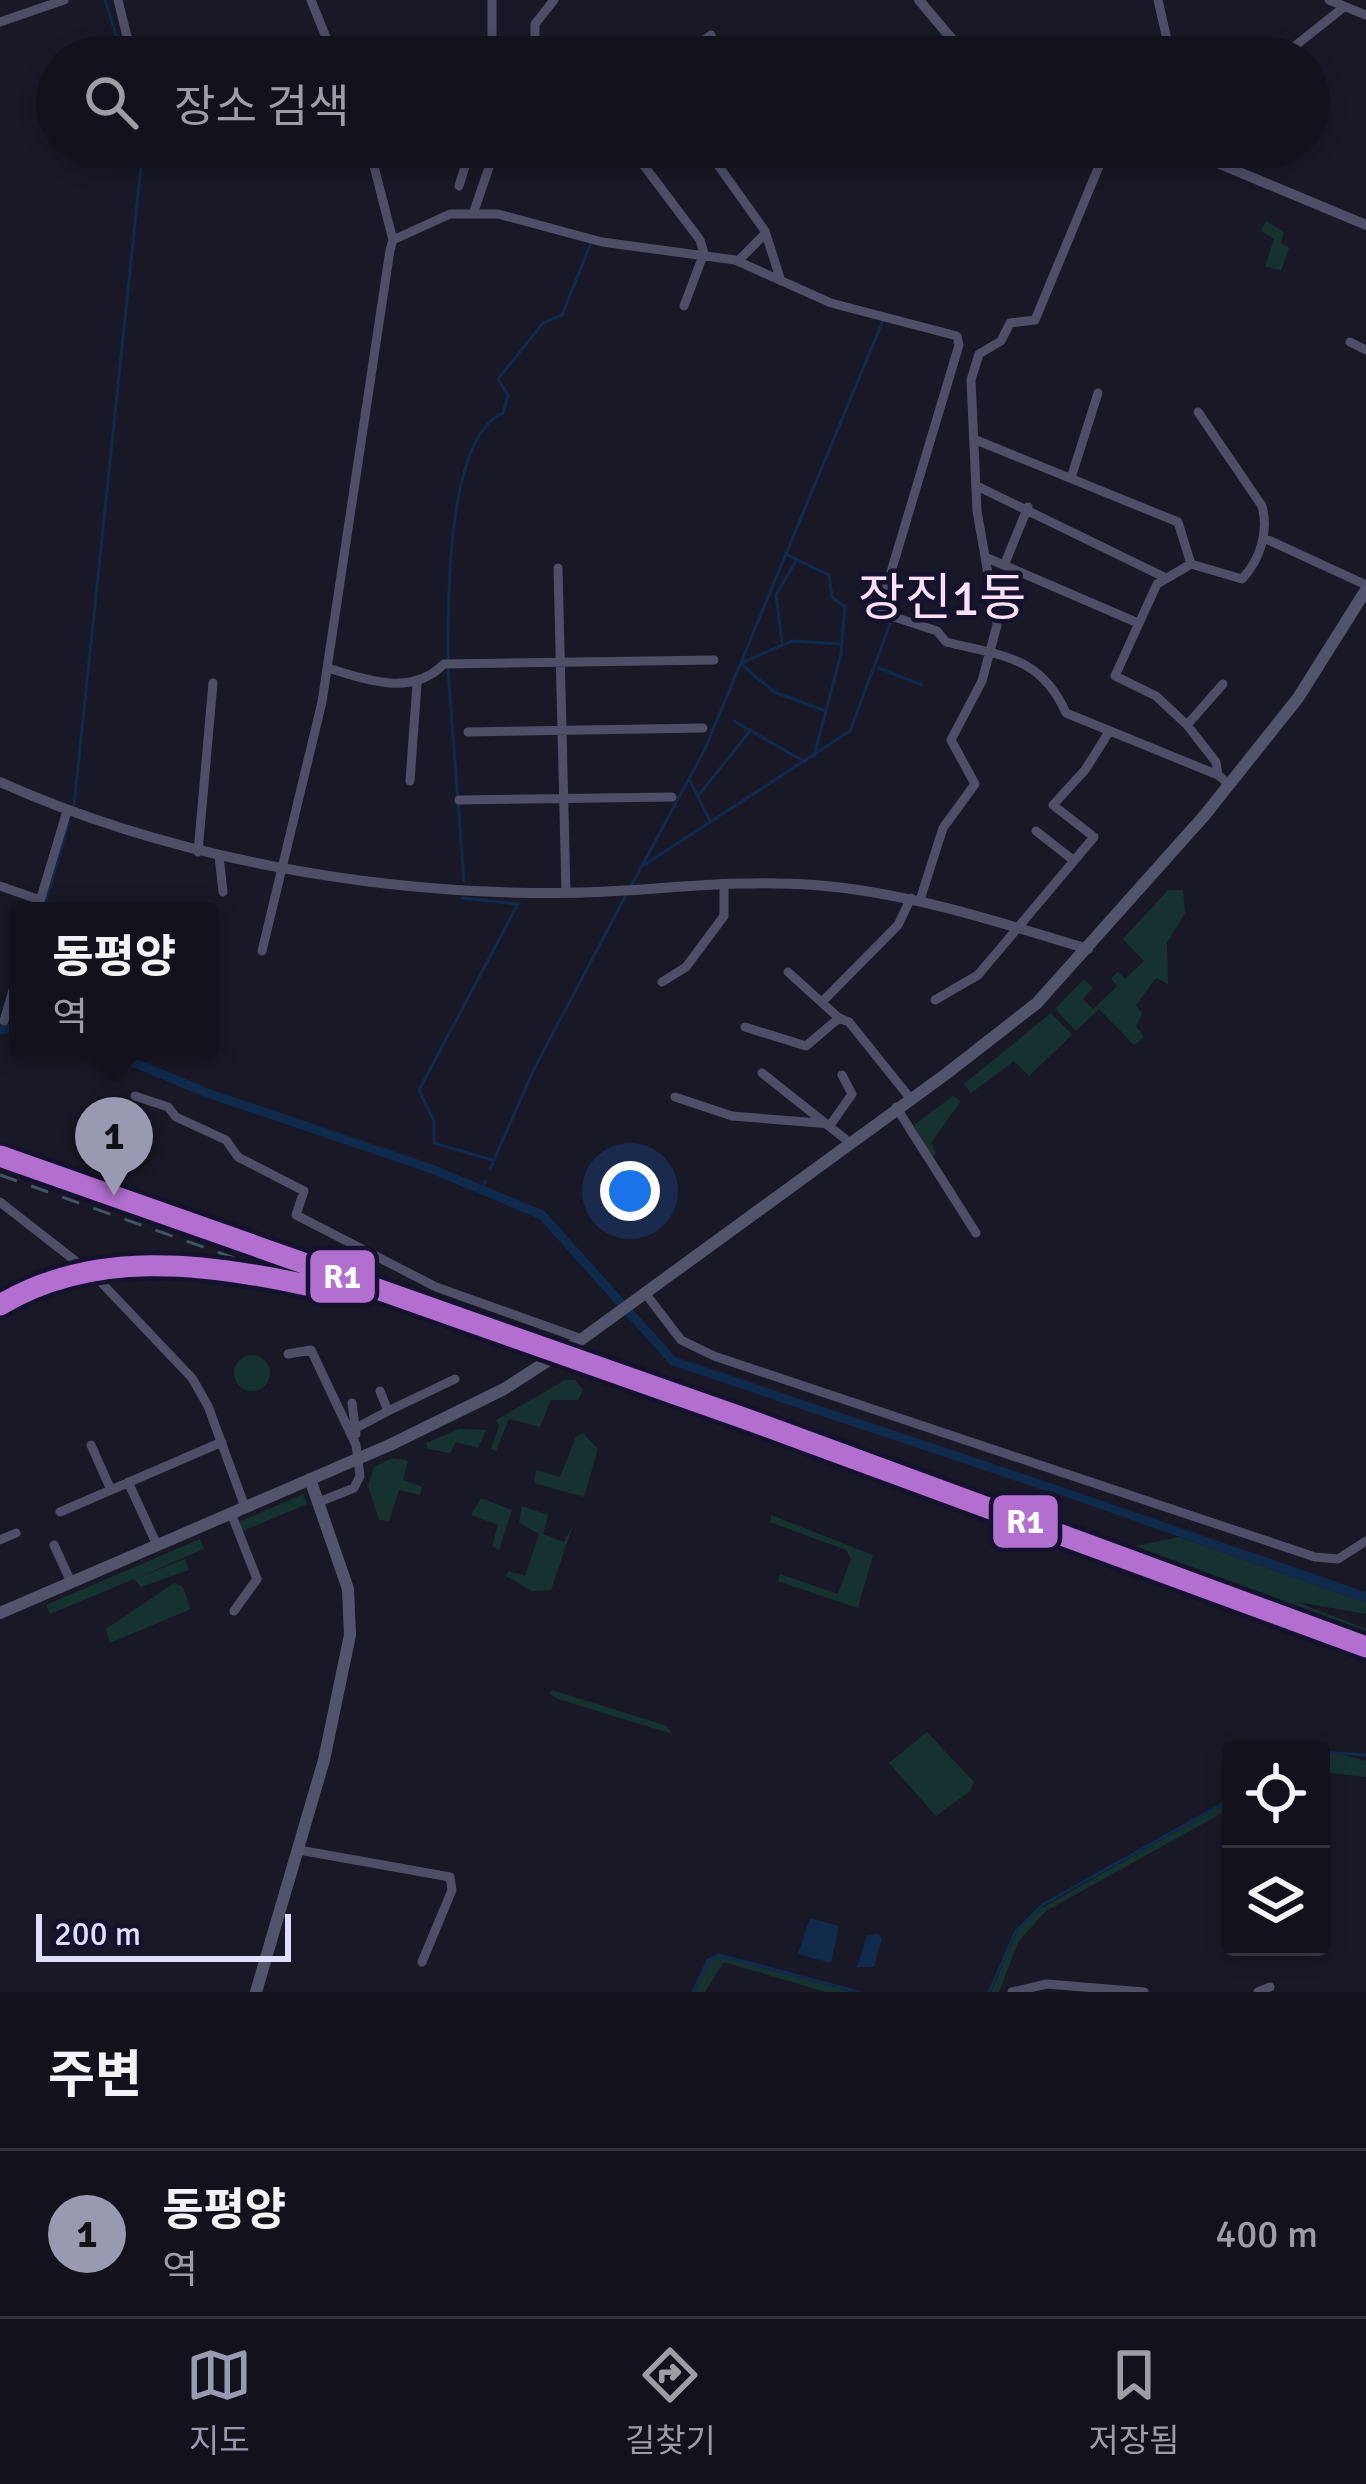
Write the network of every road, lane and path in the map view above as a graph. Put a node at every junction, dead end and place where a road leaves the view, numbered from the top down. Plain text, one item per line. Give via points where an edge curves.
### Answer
1 (64, 0) edge
2 (118, 0) edge
3 (311, 0) edge
4 (492, 0) edge
5 (554, 0) edge
6 (919, 0) edge
7 (1158, 0) edge
8 (1330, 0) edge
9 (1344, 8) junction
10 (1366, 15) edge
11 (0, 22) edge
12 (126, 36) edge
13 (326, 36) edge
14 (492, 36) edge
15 (535, 36) edge
16 (949, 36) edge
17 (1166, 36) edge
18 (1308, 36) edge
19 (374, 168) edge
20 (465, 168) edge
21 (489, 168) edge
22 (645, 168) edge
23 (719, 168) edge
24 (1098, 168) edge
25 (1236, 168) edge
26 (459, 186) dead end
27 (474, 211) junction
28 (1366, 225) edge
29 (764, 235) junction
30 (393, 239) junction
31 (704, 253) junction
32 (738, 260) junction
33 (781, 281) junction
34 (684, 306) dead end
35 (1350, 342) dead end
36 (1366, 350) edge
37 (1098, 393) dead end
38 (1198, 412) dead end
39 (976, 440) junction
40 (1071, 478) junction
41 (976, 486) junction
42 (1028, 507) junction
43 (1264, 538) junction
44 (985, 557) junction
45 (1005, 563) junction
46 (1192, 564) junction
47 (558, 568) dead end
48 (1164, 578) junction
49 (1366, 588) edge
50 (1138, 623) junction
51 (991, 653) junction
52 (714, 660) dead end
53 (560, 662) junction
54 (328, 668) junction
55 (213, 683) dead end
56 (417, 684) junction
57 (1223, 684) dead end
58 (1187, 725) junction
59 (703, 728) dead end
60 (562, 730) junction
61 (1109, 731) junction
62 (468, 732) dead end
63 (1218, 775) junction
64 (410, 781) dead end
65 (0, 782) edge
66 (1230, 785) junction
67 (672, 797) dead end
68 (564, 799) junction
69 (459, 800) dead end
70 (67, 812) junction
71 (1036, 831) dead end
72 (198, 852) junction
73 (219, 856) junction
74 (1073, 860) junction
75 (284, 867) junction
76 (724, 885) junction
77 (0, 886) edge
78 (223, 892) dead end
79 (566, 893) junction
80 (916, 900) junction
81 (32, 902) edge
82 (39, 902) edge
83 (1017, 928) junction
84 (1088, 949) junction
85 (262, 951) dead end
86 (788, 973) dead end
87 (662, 982) dead end
88 (935, 1000) dead end
89 (823, 1001) junction
90 (9, 1005) edge
91 (839, 1018) junction
92 (4, 1022) dead end
93 (746, 1027) dead end
94 (762, 1073) dead end
95 (842, 1076) dead end
96 (135, 1096) dead end
97 (675, 1097) dead end
98 (910, 1098) junction
99 (896, 1107) junction
100 (831, 1124) junction
101 (849, 1142) junction
102 (1, 1207) edge
103 (976, 1233) dead end
104 (640, 1296) junction
105 (582, 1340) junction
106 (288, 1354) dead end
107 (455, 1379) dead end
108 (380, 1391) dead end
109 (352, 1403) dead end
110 (388, 1411) junction
111 (356, 1428) junction
112 (222, 1442) junction
113 (91, 1445) dead end
114 (358, 1451) junction
115 (310, 1479) junction
116 (128, 1482) junction
117 (111, 1490) junction
118 (319, 1502) junction
119 (245, 1507) junction
120 (60, 1512) dead end
121 (231, 1514) junction
122 (16, 1533) dead end
123 (0, 1540) edge
124 (1366, 1540) edge
125 (54, 1545) dead end
126 (157, 1545) junction
127 (71, 1582) junction
128 (234, 1610) dead end
129 (0, 1612) edge
130 (299, 1850) junction
131 (422, 1962) dead end
132 (1270, 1987) dead end
133 (256, 1992) edge
134 (1012, 1992) edge
135 (1144, 1992) edge
136 (1258, 1992) edge

1 - 11 street
2 - 12 street
3 - 13 street
4 - 14 street
5 - 15 street
6 - 16 street
7 - 17 street
8 - 9 street
9 - 10 street
9 - 18 street
19 - 30 street
20 - 26 street
21 - 27 street
22 - 31 street
23 - 29 street
24 - 39 street via 1035,320 1010,322 1001,341 979,354 970,399
25 - 28 street
27 - 30 street
27 - 31 street via 602,242
29 - 32 street
29 - 33 street
30 - 54 street
31 - 32 street
31 - 34 street
32 - 33 street
33 - 51 street via 959,339 877,607 946,642
35 - 36 street
37 - 40 street
38 - 43 street via 1262,506
39 - 40 street
39 - 41 street
40 - 46 street via 1178,522
41 - 42 street
41 - 44 street
42 - 45 street
42 - 48 street
43 - 46 street via 1242,579
43 - 49 street
44 - 45 street
44 - 51 street via 997,625
45 - 50 street
46 - 48 street
47 - 53 street
48 - 50 street
49 - 66 main road via 1298,698
50 - 58 street via 1115,676 1156,696
51 - 61 street via 1040,671 1066,713
51 - 80 street via 951,740 975,784 943,828
52 - 53 street
53 - 56 street via 444,664
53 - 60 street
54 - 56 street
54 - 75 street
55 - 72 street
56 - 64 street
57 - 58 street
58 - 63 street
59 - 60 street
60 - 62 street
60 - 68 street
61 - 63 street
61 - 74 street via 1053,805 1094,836
63 - 66 street
65 - 70 street
66 - 84 main road
67 - 68 street
68 - 69 street
68 - 79 street
70 - 72 street
70 - 82 street
71 - 74 street
72 - 73 street
73 - 75 street
73 - 78 street
74 - 83 street
75 - 79 street via 459,891
75 - 85 street
76 - 79 street
76 - 80 street via 817,885
76 - 87 street via 724,916 686,967
77 - 81 street
80 - 83 street
80 - 89 street
83 - 84 street
83 - 88 street via 978,975
84 - 98 main road via 1037,1003
86 - 89 street
89 - 91 street
90 - 92 street
91 - 93 street via 806,1046
91 - 98 street
94 - 100 street
95 - 100 street via 852,1094
96 - 105 street via 168,1107 304,1191 296,1215 436,1287
97 - 100 street via 732,1116
98 - 99 main road
99 - 101 main road
99 - 103 street
100 - 101 street
101 - 104 main road
102 - 112 street via 96,1277 192,1378
104 - 105 main road
104 - 124 street via 681,1340 714,1356 1327,1561
105 - 114 main road via 493,1395
106 - 114 street via 311,1350
107 - 110 street
108 - 110 street
109 - 111 street
110 - 111 street
111 - 114 street
112 - 116 street
112 - 119 street
113 - 117 street
114 - 115 main road
114 - 118 street via 354,1487
115 - 118 main road
115 - 119 main road
116 - 117 street
116 - 126 street
117 - 120 street
118 - 130 main road via 351,1620
119 - 121 main road
121 - 126 main road
121 - 128 street via 257,1579
122 - 123 street
125 - 127 street
126 - 127 main road
127 - 129 main road
130 - 131 street via 450,1877
130 - 133 main road
132 - 136 street
134 - 135 street via 1047,1984

